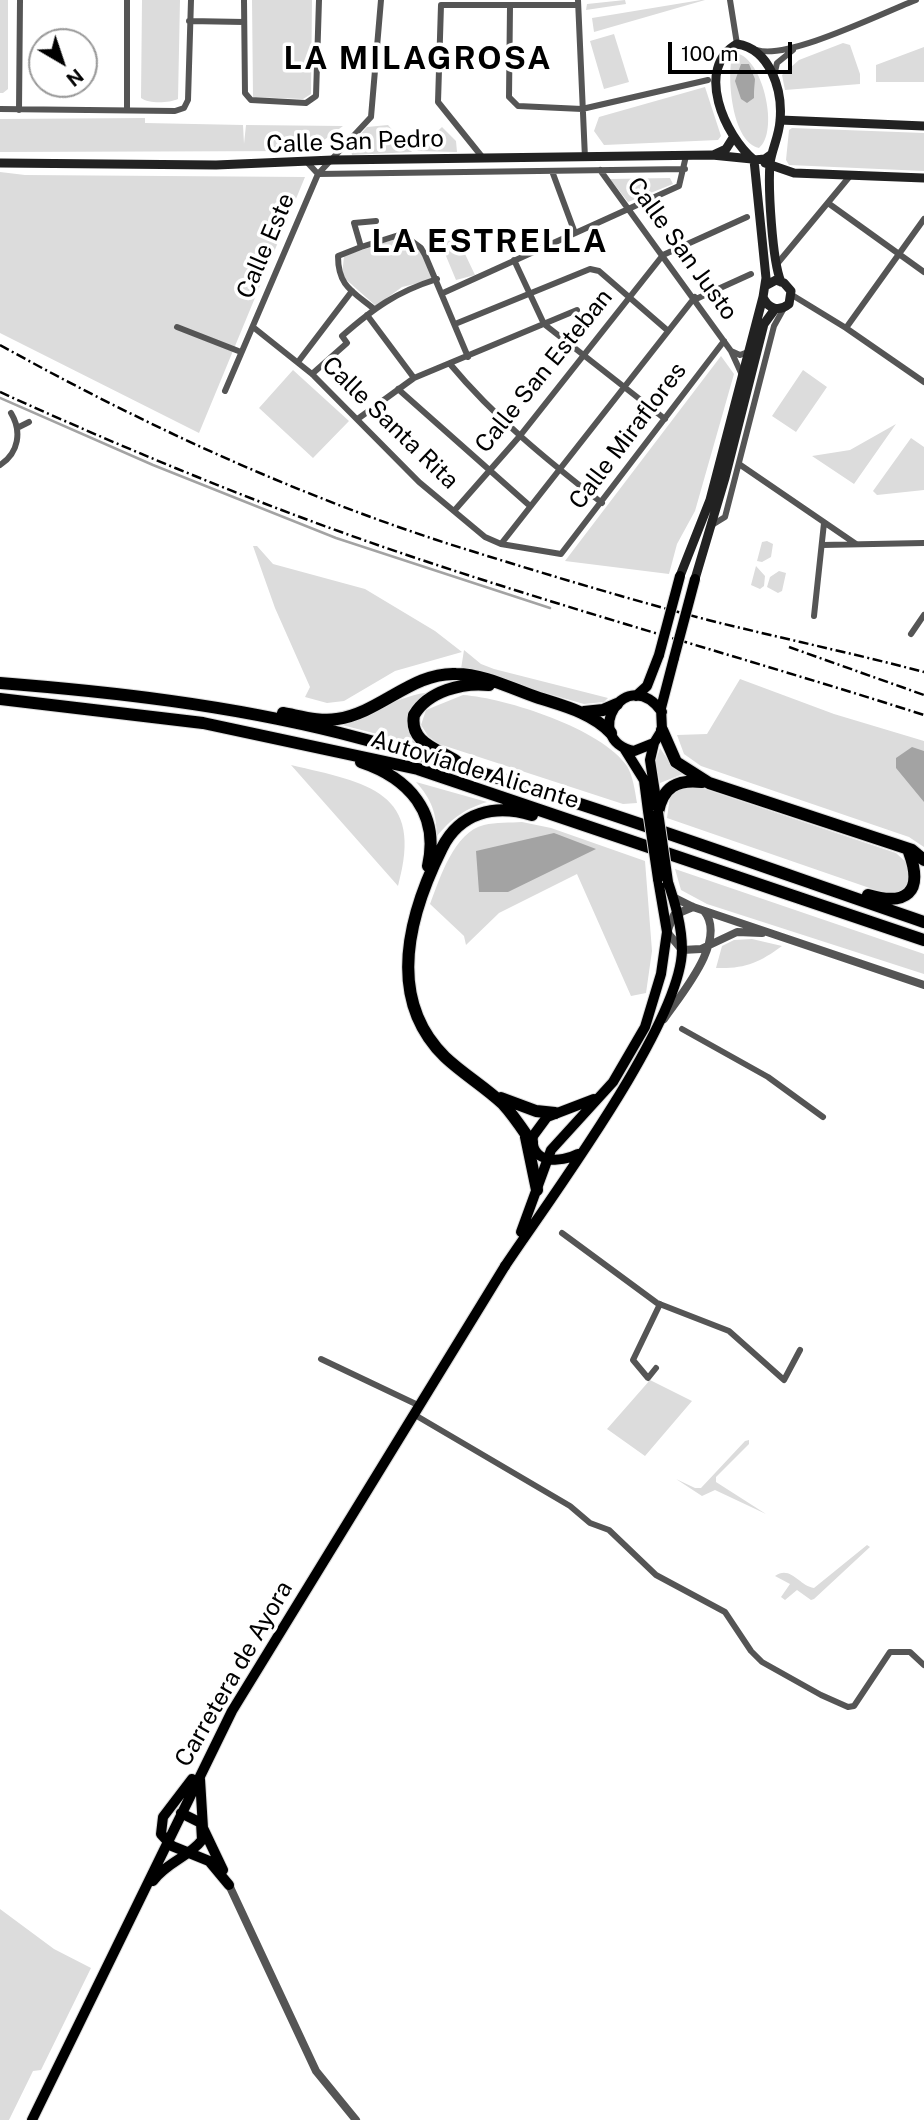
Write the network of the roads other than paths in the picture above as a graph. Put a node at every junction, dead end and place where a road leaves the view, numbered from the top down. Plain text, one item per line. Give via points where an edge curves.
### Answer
1 (20, 0) edge
2 (127, 0) edge
3 (191, 0) edge
4 (244, 0) edge
5 (319, 0) edge
6 (381, 0) edge
7 (730, 0) edge
8 (916, 0) edge
9 (578, 2) edge
10 (476, 3) edge
11 (510, 6) junction
12 (189, 22) junction
13 (244, 22) junction
14 (737, 44) junction
15 (794, 49) junction
16 (755, 50) junction
17 (718, 70) junction
18 (774, 76) junction
19 (708, 80) junction
20 (717, 84) junction
21 (0, 109) edge
22 (582, 109) junction
23 (19, 110) junction
24 (127, 110) junction
25 (780, 120) junction
26 (924, 126) edge
27 (733, 138) junction
28 (772, 154) junction
29 (712, 155) junction
30 (686, 156) junction
31 (483, 158) junction
32 (585, 158) junction
33 (333, 160) junction
34 (754, 160) junction
35 (306, 161) junction
36 (0, 163) edge
37 (770, 165) junction
38 (685, 169) junction
39 (600, 170) junction
40 (552, 171) junction
41 (318, 174) junction
42 (850, 176) junction
43 (924, 178) edge
44 (828, 203) junction
45 (630, 209) junction
46 (747, 217) dead end
47 (924, 219) edge
48 (376, 221) dead end
49 (575, 233) junction
50 (361, 247) junction
51 (899, 254) junction
52 (663, 255) junction
53 (514, 260) junction
54 (776, 264) junction
55 (924, 272) edge
56 (751, 274) dead end
57 (437, 279) junction
58 (781, 282) junction
59 (765, 286) junction
60 (352, 291) junction
61 (443, 293) junction
62 (529, 294) junction
63 (792, 295) junction
64 (628, 297) junction
65 (763, 297) junction
66 (695, 298) junction
67 (780, 308) junction
68 (374, 309) junction
69 (577, 310) dead end
70 (367, 315) junction
71 (456, 324) junction
72 (544, 324) junction
73 (177, 327) dead end
74 (253, 327) junction
75 (846, 328) junction
76 (667, 330) junction
77 (724, 341) junction
78 (731, 351) junction
79 (241, 352) junction
80 (748, 352) junction
81 (582, 355) junction
82 (468, 357) junction
83 (298, 362) junction
84 (450, 365) junction
85 (312, 374) junction
86 (742, 375) junction
87 (414, 378) junction
88 (924, 382) edge
89 (623, 386) junction
90 (398, 389) junction
91 (225, 391) dead end
92 (11, 413) dead end
93 (359, 418) junction
94 (665, 419) junction
95 (29, 422) dead end
96 (19, 427) junction
97 (519, 437) junction
98 (739, 464) junction
99 (0, 465) edge
100 (559, 469) junction
101 (489, 471) junction
102 (602, 503) junction
103 (530, 506) junction
104 (454, 511) junction
105 (824, 523) junction
106 (712, 525) junction
107 (924, 543) edge
108 (501, 544) junction
109 (856, 544) junction
110 (822, 545) junction
111 (680, 576) joint
112 (695, 579) joint
113 (924, 615) edge
114 (814, 617) dead end
115 (911, 634) dead end
116 (0, 683) edge
117 (510, 688) junction
118 (636, 696) junction
119 (0, 699) edge
120 (617, 704) junction
121 (576, 710) junction
122 (662, 712) junction
123 (262, 716) junction
124 (662, 730) junction
125 (611, 733) junction
126 (654, 743) junction
127 (622, 746) junction
128 (335, 751) junction
129 (467, 769) junction
130 (709, 783) junction
131 (653, 812) junction
132 (577, 824) junction
133 (906, 849) junction
134 (924, 860) edge
135 (663, 880) junction
136 (827, 887) junction
137 (423, 892) junction
138 (673, 897) junction
139 (693, 908) junction
140 (703, 910) junction
141 (677, 912) junction
142 (924, 922) edge
143 (667, 932) junction
144 (772, 934) junction
145 (924, 940) edge
146 (710, 944) junction
147 (682, 950) junction
148 (924, 985) edge
149 (681, 1029) dead end
150 (645, 1048) junction
151 (607, 1090) junction
152 (488, 1092) junction
153 (555, 1113) junction
154 (823, 1117) dead end
155 (573, 1124) junction
156 (523, 1130) junction
157 (532, 1143) junction
158 (580, 1153) junction
159 (546, 1160) junction
160 (537, 1190) junction
161 (562, 1233) dead end
162 (505, 1266) junction
163 (660, 1304) junction
164 (800, 1350) dead end
165 (321, 1359) dead end
166 (656, 1368) dead end
167 (418, 1411) junction
168 (924, 1665) edge
169 (209, 1754) junction
170 (201, 1772) junction
171 (181, 1813) junction
172 (203, 1828) junction
173 (167, 1843) junction
174 (189, 1852) junction
175 (229, 1885) junction
176 (140, 1897) junction
177 (32, 2120) edge
178 (356, 2120) edge

1 - 23 street
2 - 24 street
3 - 12 street
4 - 13 street
5 - 13 street via 316,96 306,103 251,100 245,93
6 - 33 street, Calle Este via 371,117
7 - 14 street
8 - 15 street
9 - 11 street
9 - 22 street
10 - 11 street
10 - 31 street via 441,5 438,102
11 - 22 street via 509,97 518,106
12 - 13 street
12 - 24 street via 188,100 184,108
14 - 16 main road
14 - 17 main road via 723,54
15 - 16 street
15 - 18 street via 777,63
16 - 18 main road
17 - 19 street
17 - 20 main road
18 - 25 main road
19 - 20 street
19 - 22 street
20 - 27 main road
21 - 23 street
22 - 32 street
23 - 24 street
25 - 26 main road
25 - 28 main road
27 - 29 main road via 726,149
27 - 34 main road
28 - 34 main road
28 - 37 main road
29 - 30 main road, Calle San Pedro
29 - 34 main road, Calle San Pedro
30 - 32 main road, Calle San Pedro
30 - 38 street
31 - 32 main road, Calle San Pedro
31 - 33 main road, Calle San Pedro
33 - 35 main road, Calle San Pedro
33 - 41 street, Calle Este
34 - 37 main road, Calle San Pedro
34 - 59 main road
35 - 36 main road, Calle San Pedro
35 - 41 street
37 - 42 main road, Calle San Pedro via 794,173
37 - 54 main road
38 - 39 street, Calle San Pedro
38 - 45 street via 679,186
39 - 40 street, Calle San Pedro
39 - 45 street, Calle San Justo
40 - 41 street, Calle San Pedro
40 - 49 street
41 - 74 street, Calle Este
42 - 43 main road, Calle San Pedro
42 - 44 street
44 - 51 street
44 - 54 street
45 - 49 street
45 - 52 street, Calle San Justo
46 - 52 street
47 - 51 street
48 - 50 street via 354,223
49 - 53 street
50 - 57 street via 402,234 421,248
50 - 60 street via 338,256 338,275
51 - 55 street
51 - 75 street
52 - 64 street, Calle San Esteban
52 - 66 street, Calle San Justo
53 - 61 street
53 - 62 street
54 - 58 main road
56 - 66 street
57 - 61 street
57 - 68 street via 402,290
58 - 59 main road
58 - 63 main road
59 - 65 main road
60 - 68 street
60 - 83 street
61 - 71 street
62 - 64 street via 587,270 599,271
62 - 71 street
62 - 72 street
63 - 67 main road
63 - 75 street
64 - 76 street
64 - 81 street, Calle San Esteban
65 - 67 main road via 769,306
65 - 80 main road
66 - 76 street
66 - 77 street, Calle San Justo
67 - 98 street
67 - 106 main road via 765,324
68 - 70 street
69 - 72 street
70 - 85 street via 342,336 347,343
70 - 87 street
71 - 82 street
72 - 81 street
72 - 82 street
73 - 79 street
74 - 79 street, Calle Este
74 - 83 street, Calle Santa Rita
75 - 88 street
76 - 89 street
77 - 78 street, Calle San Justo
77 - 94 street, Calle Miraflores
78 - 80 street, Calle San Justo
78 - 86 street, Calle San Justo
79 - 91 street, Calle Este
80 - 86 main road
81 - 89 street
81 - 97 street, Calle San Esteban
82 - 84 street
83 - 85 street, Calle Santa Rita
84 - 87 street
84 - 97 street
85 - 93 street, Calle Santa Rita
86 - 111 main road via 710,500
87 - 90 street
89 - 94 street
89 - 100 street
90 - 93 street
90 - 101 street
92 - 96 street
93 - 104 street, Calle Santa Rita via 419,482
94 - 102 street, Calle Miraflores
95 - 96 street
96 - 99 street via 13,453
97 - 100 street
97 - 101 street, Calle San Esteban
98 - 105 street
98 - 106 street via 726,517
100 - 102 street
100 - 103 street
101 - 103 street
101 - 104 street, Calle San Esteban
102 - 108 street, Calle Miraflores via 561,554
103 - 108 street
104 - 108 street, Calle Santa Rita
105 - 109 street
105 - 110 street
106 - 112 main road
107 - 109 street
109 - 110 street
110 - 114 street
111 - 118 main road, bridge via 648,686
112 - 122 main road, bridge
113 - 115 street
116 - 123 highway, Autovía de Alicante via 148,697
117 - 121 highway
117 - 123 highway via 454,673 428,678 345,718
117 - 129 highway via 484,684 457,687 427,700 414,715 415,731 423,743
118 - 120 main road
118 - 122 main road via 651,701
119 - 128 highway, Autovía de Alicante via 203,723
120 - 121 highway via 596,712
120 - 125 main road via 610,718
121 - 125 highway
122 - 124 main road
123 - 129 highway, Autovía de Alicante
124 - 126 main road
124 - 130 highway via 676,762
125 - 127 main road
126 - 127 main road via 634,751
126 - 131 main road
127 - 131 main road via 644,780
128 - 132 highway, Autovía de Alicante via 418,769
128 - 137 highway via 398,779 424,808 431,853
129 - 136 highway, Autovía de Alicante
130 - 131 highway via 677,783
130 - 133 highway
131 - 135 main road, bridge
132 - 137 highway via 502,809 477,813 447,838
132 - 145 highway, Autovía de Alicante
133 - 134 highway
133 - 136 highway via 920,879 918,888 906,899 882,899
135 - 138 main road
135 - 143 main road
136 - 142 highway, Autovía de Alicante
137 - 152 highway via 408,946 412,1006 436,1048
138 - 139 street
138 - 141 main road
139 - 140 street
139 - 141 street
140 - 144 street
140 - 146 street via 712,927
141 - 143 street
141 - 147 main road
143 - 147 street
143 - 151 main road via 661,975 645,1027
144 - 146 street via 737,932
144 - 148 street
146 - 147 street via 695,951
146 - 150 street
147 - 150 main road via 675,987
149 - 154 street via 768,1077
150 - 158 main road
151 - 153 main road via 584,1105
151 - 155 main road
152 - 153 highway via 525,1108
152 - 156 highway
153 - 155 main road
153 - 157 main road via 537,1126
155 - 158 main road via 580,1137
155 - 159 main road
156 - 157 highway
156 - 160 highway
157 - 159 main road
158 - 159 main road via 560,1162
158 - 162 main road
159 - 160 main road
160 - 162 main road
161 - 163 street
162 - 167 main road, Carretera de Ayora
163 - 164 street via 729,1331 784,1380
163 - 166 street via 633,1360 648,1378
165 - 167 street
167 - 168 street via 590,1523 609,1530 656,1575 725,1612 762,1662 821,1695 854,1706 890,1652 910,1653
167 - 169 main road, Carretera de Ayora
169 - 170 main road, Carretera de Ayora
169 - 173 main road via 163,1817 160,1830
170 - 171 main road, Carretera de Ayora
170 - 172 main road
171 - 172 main road
171 - 173 main road, Carretera de Ayora
172 - 174 main road via 202,1840
172 - 175 main road
173 - 174 main road
173 - 176 main road, Carretera de Ayora
174 - 175 main road via 212,1864
174 - 176 main road via 167,1865
175 - 178 street via 316,2071
176 - 177 main road, Carretera de Ayora

